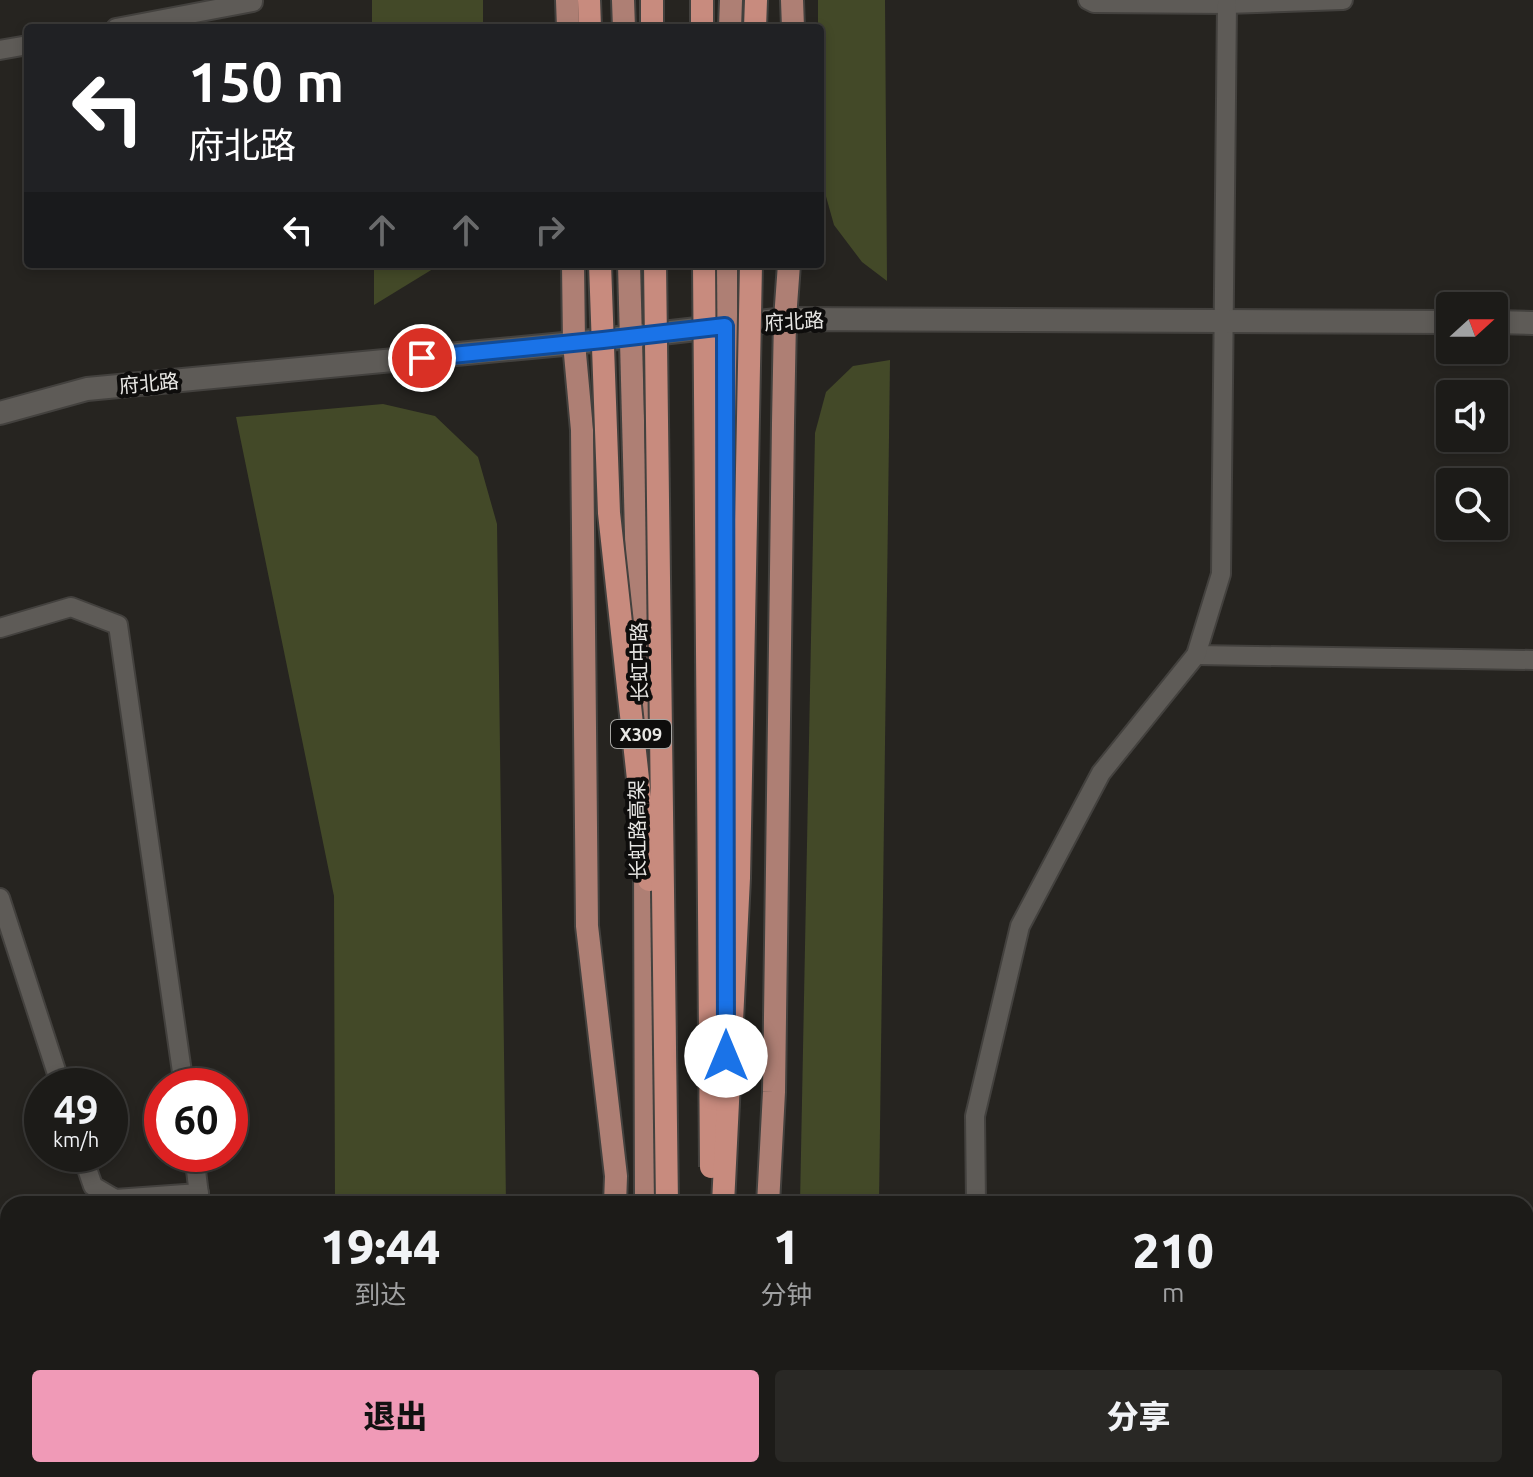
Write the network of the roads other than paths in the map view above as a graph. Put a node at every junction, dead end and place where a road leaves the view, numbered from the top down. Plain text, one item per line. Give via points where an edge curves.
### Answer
1 (253, 0) edge
2 (567, 0) edge
3 (589, 0) edge
4 (623, 0) edge
5 (652, 0) edge
6 (702, 0) edge
7 (731, 0) edge
8 (756, 0) edge
9 (792, 0) edge
10 (1088, 0) edge
11 (1343, 0) edge
12 (1227, 4) junction
13 (137, 24) edge
14 (568, 24) edge
15 (590, 24) edge
16 (624, 24) edge
17 (652, 24) edge
18 (702, 24) edge
19 (730, 24) edge
20 (755, 24) edge
21 (793, 24) edge
22 (24, 46) edge
23 (0, 50) edge
24 (573, 268) edge
25 (600, 268) edge
26 (629, 268) edge
27 (655, 268) edge
28 (704, 268) edge
29 (726, 268) edge
30 (751, 268) edge
31 (789, 268) edge
32 (785, 319) junction
33 (1224, 320) junction
34 (1436, 322) edge
35 (1508, 322) edge
36 (1533, 323) edge
37 (725, 326) junction
38 (631, 337) junction
39 (574, 343) junction
40 (0, 413) edge
41 (0, 628) edge
42 (1196, 655) junction
43 (1533, 660) edge
44 (0, 898) edge
45 (664, 1012) junction
46 (55, 1068) edge
47 (181, 1068) edge
48 (88, 1172) edge
49 (196, 1172) edge
50 (110, 1196) edge
51 (200, 1196) edge
52 (615, 1196) edge
53 (646, 1196) edge
54 (667, 1196) edge
55 (712, 1196) edge
56 (723, 1196) edge
57 (732, 1196) edge
58 (768, 1196) edge
59 (976, 1196) edge

1 - 13 lane
2 - 14 main road
3 - 15 highway
4 - 16 main road
5 - 17 highway
6 - 18 highway
7 - 19 main road
8 - 20 highway
9 - 21 main road
10 - 12 lane
11 - 12 lane
12 - 33 lane
22 - 23 lane
24 - 39 main road
25 - 45 highway, bridge via 609,513
26 - 38 main road, 长虹中路 / X309
27 - 45 highway, 长虹路高架 / X309, bridge
28 - 55 highway, bridge
29 - 37 main road
30 - 56 highway, bridge via 739,878
31 - 32 main road
32 - 33 street, 府北路
32 - 37 street, 府北路
32 - 58 main road
33 - 34 street, 府北路
33 - 42 lane via 1221,574
35 - 36 street
37 - 38 street, 府北路
37 - 57 main road via 726,1088
38 - 39 street, 府北路
38 - 53 main road, 长虹中路 / X309 via 646,923
39 - 40 street, 府北路 via 87,389
39 - 52 main road via 582,430 587,926
41 - 47 lane via 71,607 118,625
42 - 43 lane
42 - 59 lane via 1101,773 1020,926 975,1116
44 - 46 lane
45 - 54 highway, 长虹路高架 / X309, bridge
48 - 50 lane via 93,1186
49 - 51 lane

